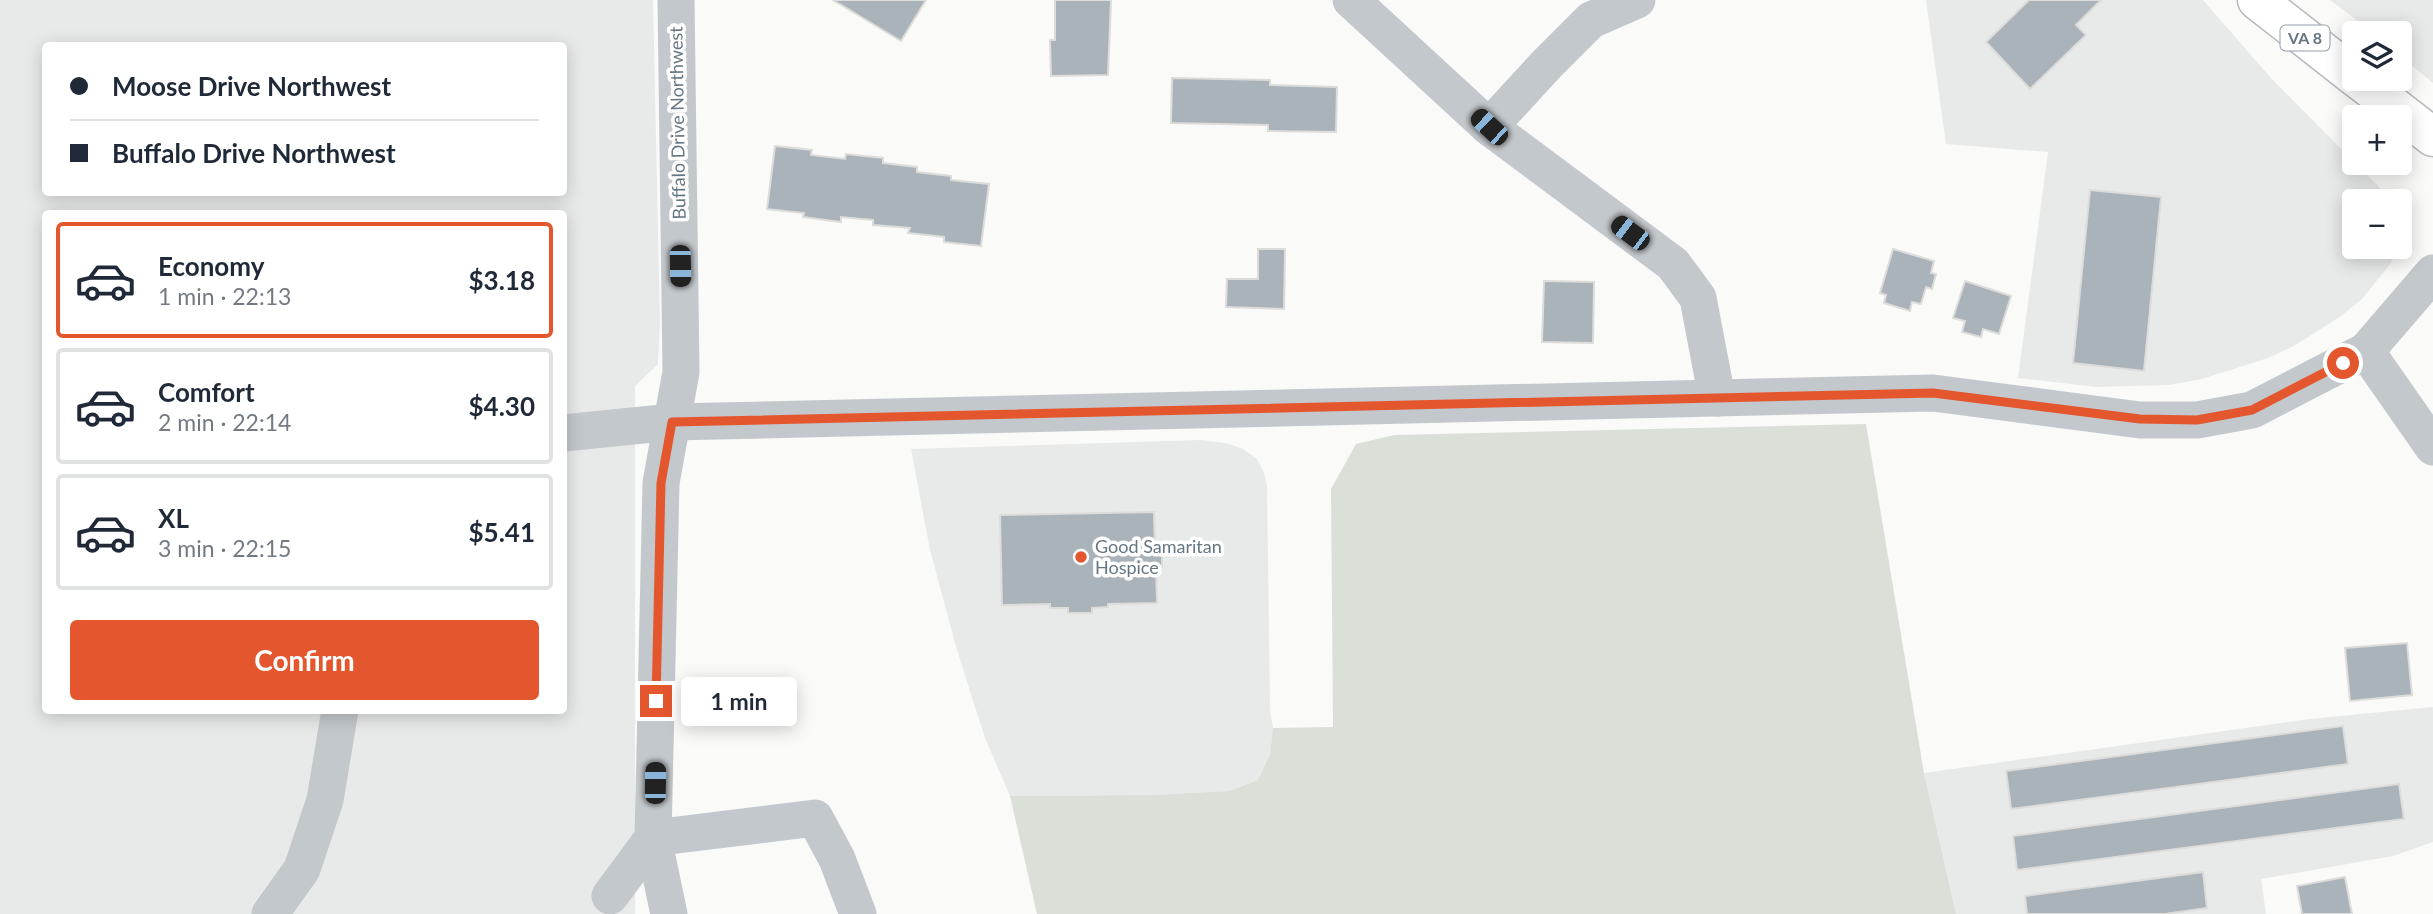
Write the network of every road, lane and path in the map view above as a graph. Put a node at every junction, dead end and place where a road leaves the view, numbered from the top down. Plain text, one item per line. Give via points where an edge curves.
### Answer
1 (676, 0) edge
2 (1351, 0) edge
3 (1637, 0) edge
4 (2270, 4) edge
5 (2342, 66) edge
6 (2374, 91) edge
7 (1489, 127) junction
8 (2433, 137) edge
9 (2433, 273) edge
10 (2366, 351) junction
11 (1717, 398) junction
12 (672, 422) junction
13 (567, 432) edge
14 (2433, 447) edge
15 (339, 714) edge
16 (653, 838) junction
17 (610, 896) dead end
18 (270, 914) edge
19 (669, 914) edge
20 (858, 914) edge

1 - 12 street, Buffalo Drive Northwest via 681,372
2 - 7 street
3 - 7 street via 1591,20
4 - 5 main road, VA 8
6 - 8 main road
7 - 11 street via 1673,264 1698,298
9 - 10 street
10 - 11 street via 2252,410 2197,420 2140,419 1933,393
10 - 14 street
11 - 12 street
12 - 13 street
12 - 16 street, Buffalo Drive Northwest via 661,483
15 - 18 street via 325,800 302,869
16 - 17 street
16 - 19 street, Buffalo Drive Northwest
16 - 20 street via 815,818

